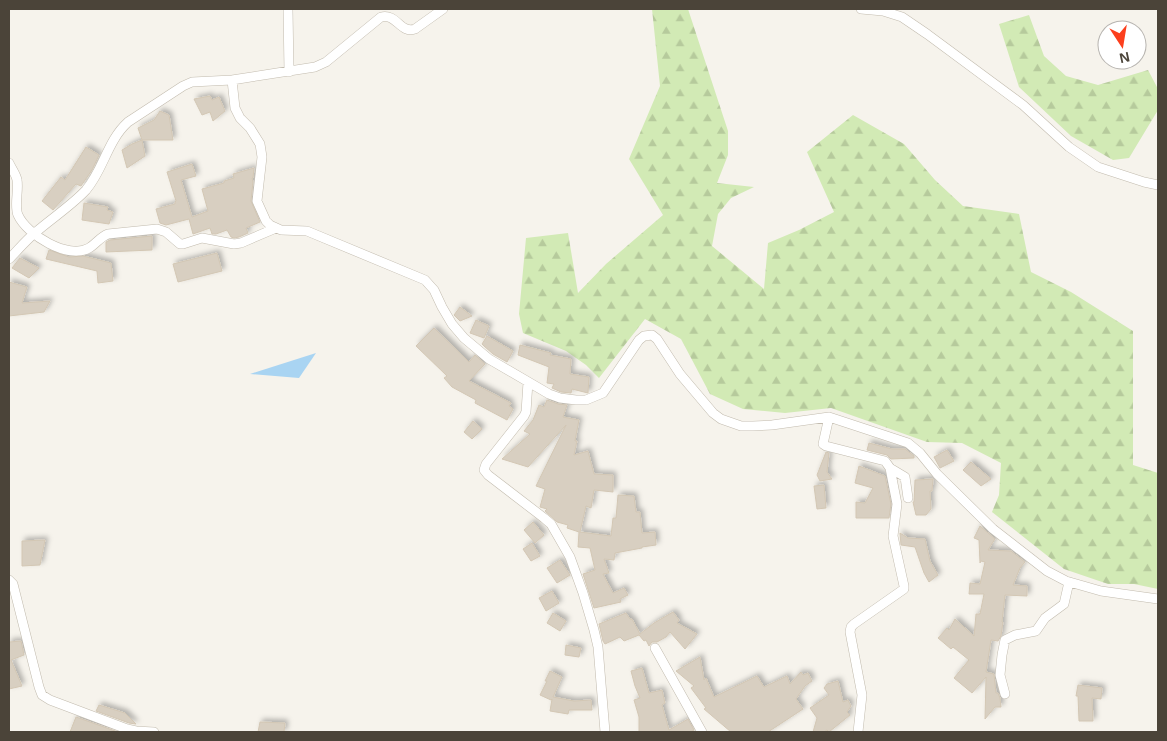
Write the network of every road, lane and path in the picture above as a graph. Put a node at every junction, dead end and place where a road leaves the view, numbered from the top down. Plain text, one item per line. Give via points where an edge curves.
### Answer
1 (288, 9) edge
2 (443, 9) edge
3 (861, 9) edge
4 (290, 72) junction
5 (232, 80) junction
6 (9, 163) edge
7 (1158, 185) edge
8 (276, 228) junction
9 (33, 234) junction
10 (9, 259) edge
11 (528, 382) junction
12 (829, 418) junction
13 (890, 468) junction
14 (908, 498) dead end
15 (9, 580) edge
16 (1068, 582) junction
17 (1158, 599) edge
18 (655, 648) dead end
19 (1005, 694) dead end
20 (136, 732) edge
21 (154, 732) edge
22 (605, 732) edge
23 (702, 732) edge
24 (858, 732) edge

1 - 4 street
2 - 4 street via 411,30 406,30 390,17 381,17 326,62
3 - 7 street via 902,17 1023,105 1069,147 1098,167
4 - 5 street
5 - 8 street via 235,108 262,150 257,201 266,220
5 - 9 street via 192,82 128,122 113,140 89,186
6 - 9 street via 17,180 18,215
8 - 9 street via 234,244 202,238 180,244 157,229 108,234 89,248 79,250 54,246
8 - 11 street via 308,230 425,280 464,338 489,359
9 - 10 street
11 - 12 street via 560,398 586,400 595,397 602,393 639,340 652,335 680,374 721,419 741,426 753,426
11 - 22 street via 526,412 484,470 551,524 570,557 598,647
12 - 13 street via 824,445 885,461
12 - 16 street via 908,443 993,530 1047,571
13 - 14 street via 905,477
13 - 24 street via 897,504 893,536 904,589 851,627 862,695
15 - 20 street via 13,584 42,695
16 - 17 street via 1101,591
16 - 19 street via 1064,604 1045,618 1036,631 1005,640 1000,675
18 - 23 street
20 - 21 street

